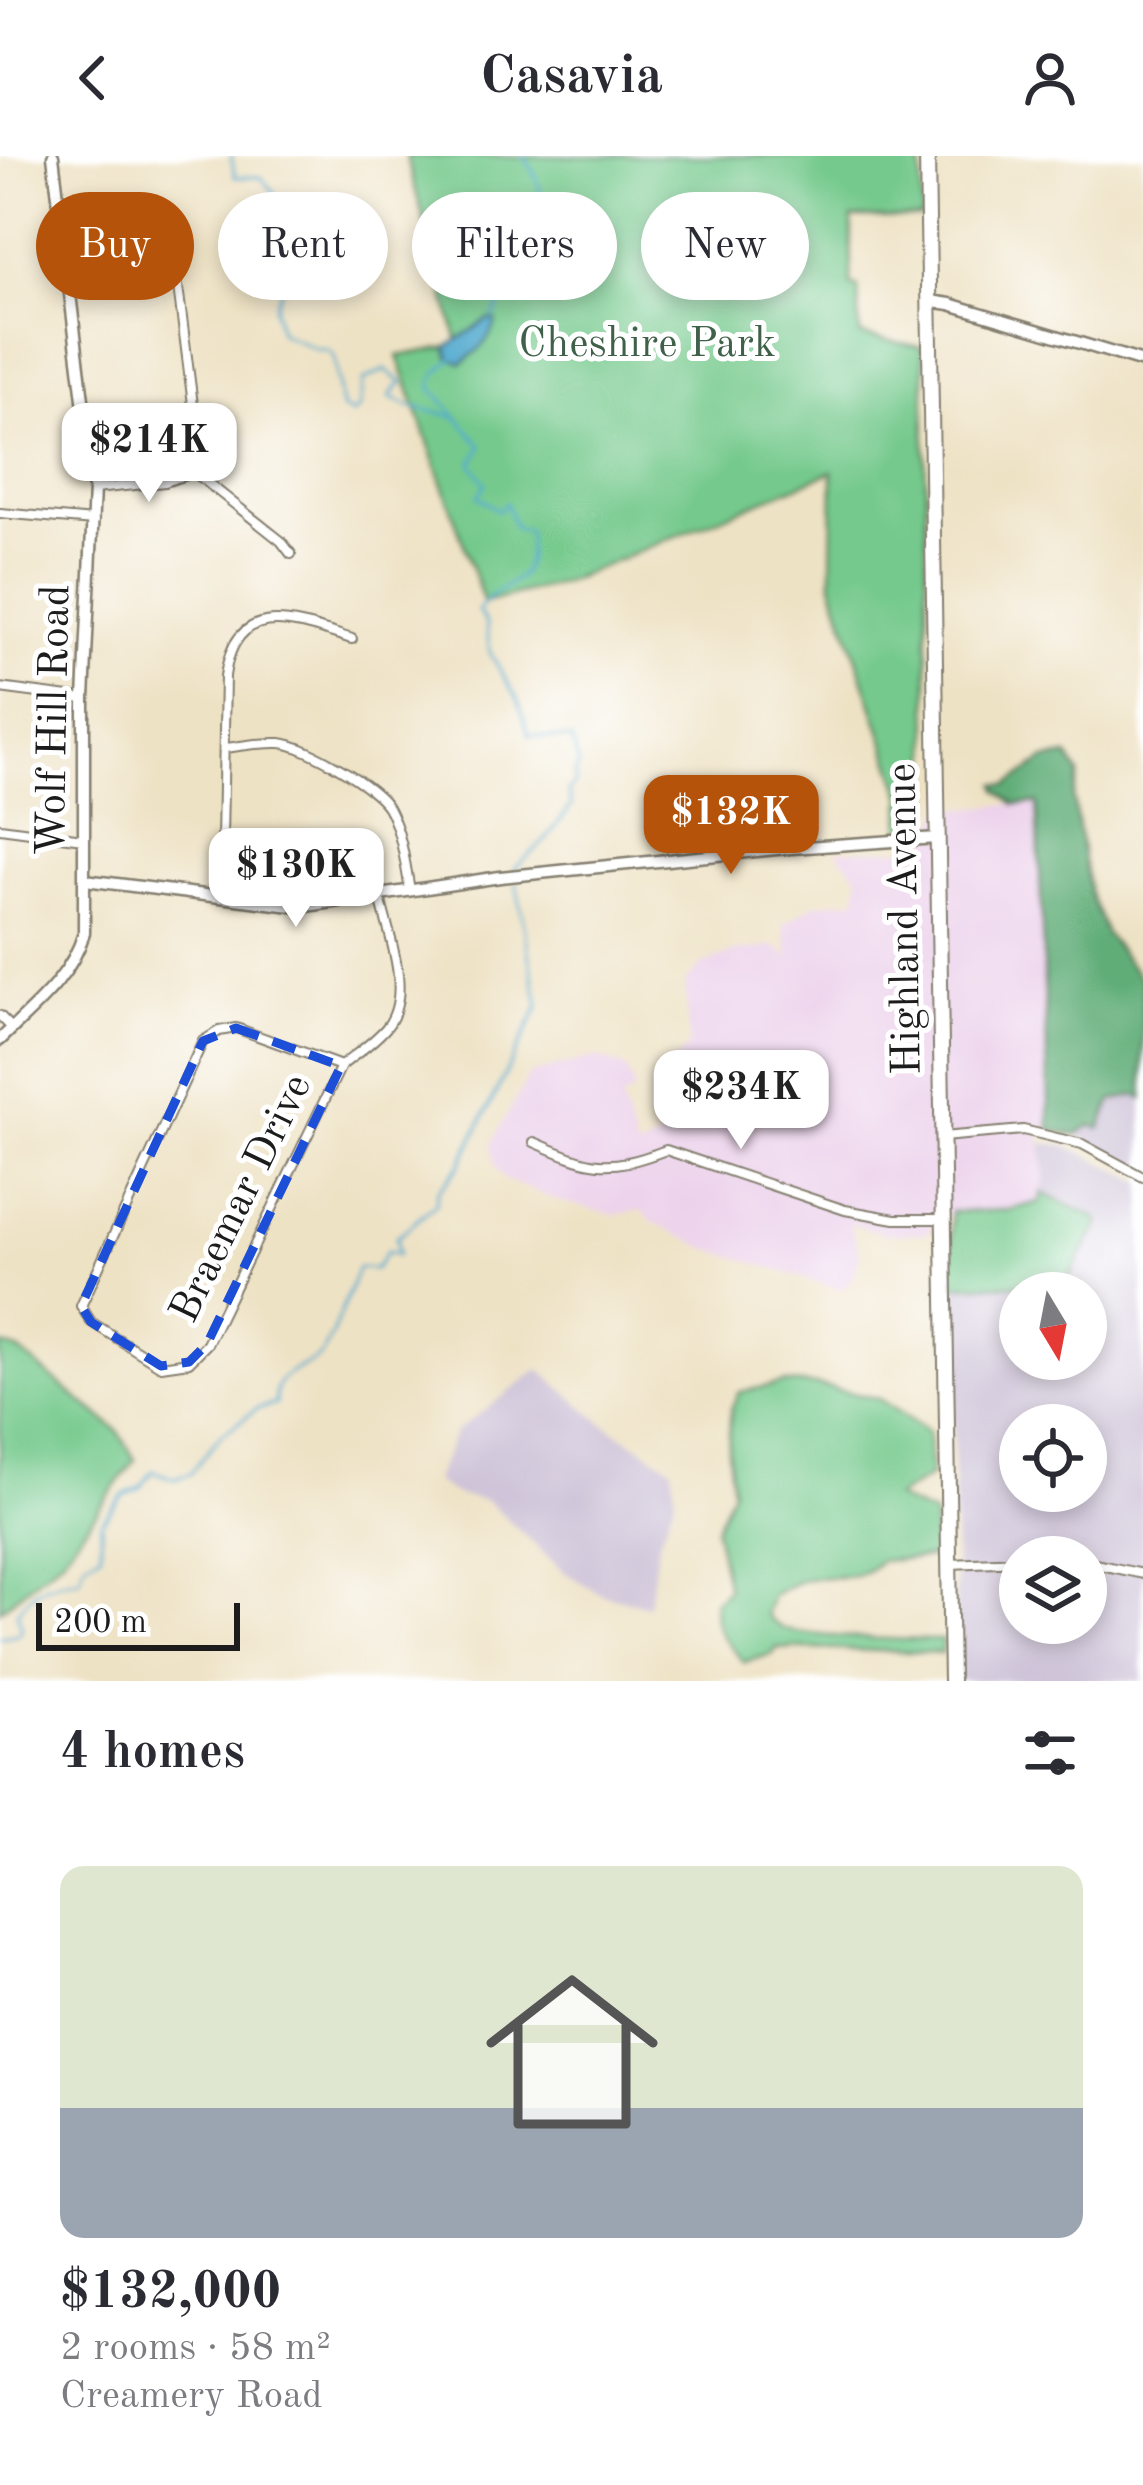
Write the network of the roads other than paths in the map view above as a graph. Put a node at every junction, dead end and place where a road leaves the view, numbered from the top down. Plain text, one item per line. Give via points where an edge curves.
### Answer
1 (52, 156) edge
2 (927, 156) edge
3 (56, 192) edge
4 (70, 300) edge
5 (180, 300) edge
6 (930, 301) junction
7 (1143, 362) edge
8 (194, 472) junction
9 (94, 489) junction
10 (0, 513) edge
11 (94, 521) junction
12 (291, 554) dead end
13 (352, 639) dead end
14 (0, 688) edge
15 (84, 698) junction
16 (224, 748) junction
17 (0, 828) edge
18 (937, 838) junction
19 (83, 839) junction
20 (85, 880) junction
21 (410, 892) junction
22 (221, 896) junction
23 (380, 897) junction
24 (0, 1016) edge
25 (12, 1028) junction
26 (0, 1040) edge
27 (341, 1066) junction
28 (942, 1137) junction
29 (534, 1142) dead end
30 (1143, 1177) edge
31 (943, 1219) junction
32 (999, 1562) edge
33 (950, 1564) junction
34 (1107, 1566) edge
35 (1143, 1574) edge
36 (951, 1681) edge

1 - 3 street, Wolf Hill Road
2 - 6 highway, Highland Avenue
4 - 9 street, Wolf Hill Road
5 - 8 street via 198,444
6 - 7 street
6 - 18 highway, Highland Avenue
8 - 9 street
8 - 12 street
9 - 11 street, Wolf Hill Road
10 - 11 street
11 - 15 street, Wolf Hill Road
13 - 16 street via 292,621 250,624 238,634 227,656
14 - 15 street
15 - 19 street, Wolf Hill Road
16 - 21 street via 301,747 364,785 387,803
16 - 22 street
17 - 19 street
18 - 21 street
18 - 28 highway, Highland Avenue
19 - 20 street, Wolf Hill Road
20 - 22 street
20 - 25 street, Wolf Hill Road via 77,955
21 - 23 street
22 - 23 street via 300,907
23 - 27 street, Braemar Drive via 397,1006 388,1026
24 - 25 street
25 - 26 street, Wolf Hill Road
27 - 27 street, Braemar Drive via 208,1344 189,1362 161,1366 92,1322 81,1306 203,1041 236,1028
28 - 30 street via 1023,1130 1082,1144
28 - 31 highway, Highland Avenue
29 - 31 street via 587,1166 666,1150 845,1210
31 - 33 highway, Highland Avenue
32 - 33 street
33 - 36 highway, Highland Avenue
34 - 35 street

